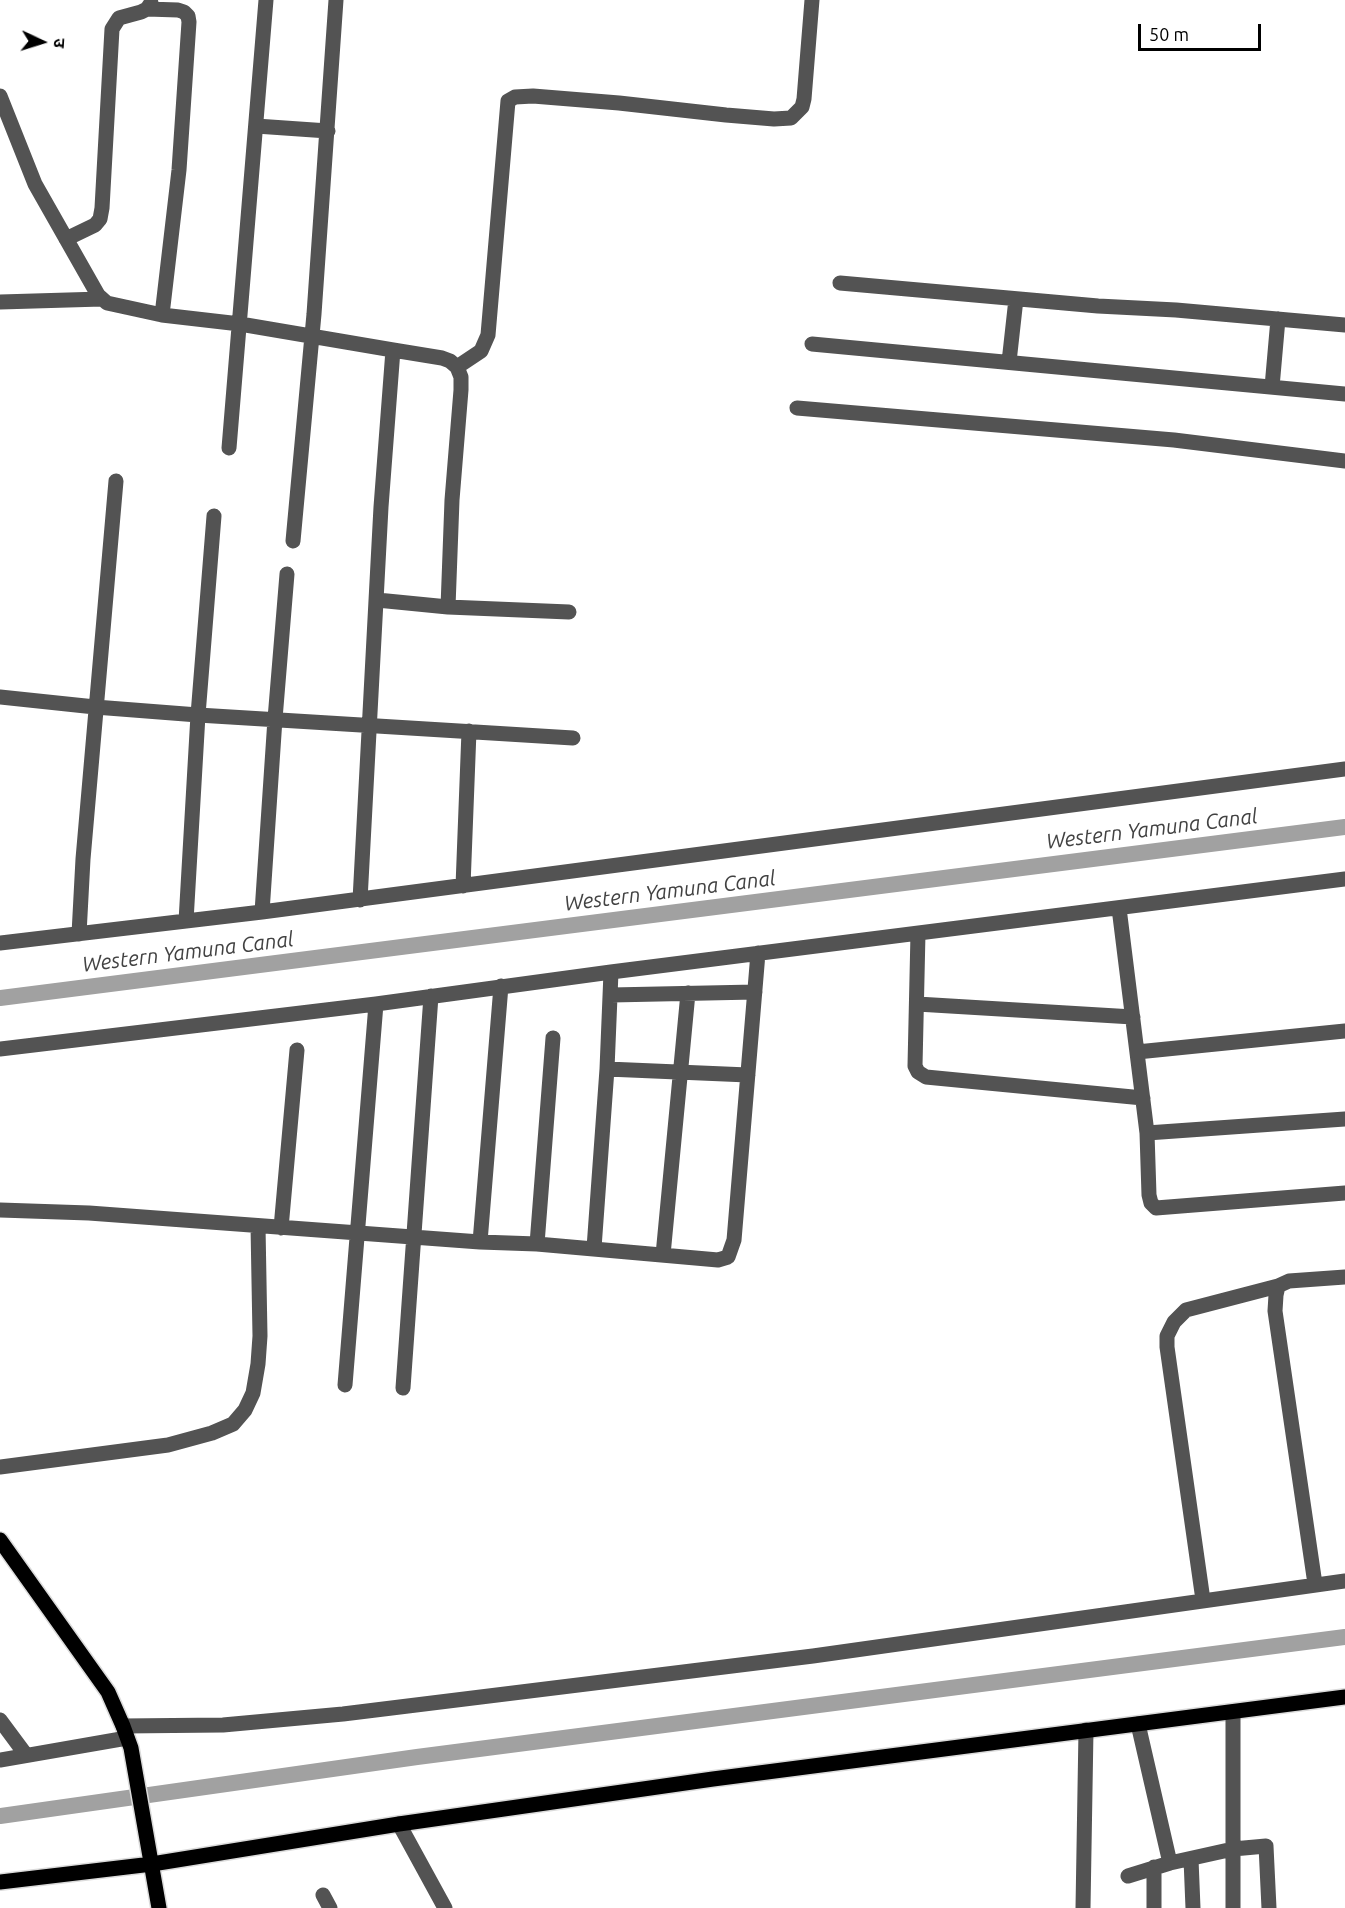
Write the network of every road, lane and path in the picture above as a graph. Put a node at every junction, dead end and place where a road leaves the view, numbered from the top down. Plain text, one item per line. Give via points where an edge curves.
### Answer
1 (266, 0) edge
2 (336, 0) edge
3 (812, 0) edge
4 (149, 5) edge
5 (0, 96) edge
6 (256, 126) junction
7 (328, 131) junction
8 (66, 239) junction
9 (840, 283) dead end
10 (1016, 299) junction
11 (102, 300) junction
12 (0, 302) edge
13 (162, 315) junction
14 (1278, 319) junction
15 (240, 324) junction
16 (1345, 326) edge
17 (312, 336) junction
18 (813, 344) dead end
19 (393, 350) junction
20 (1009, 362) junction
21 (457, 367) junction
22 (1272, 387) junction
23 (1345, 394) edge
24 (797, 408) dead end
25 (228, 448) dead end
26 (1345, 461) edge
27 (116, 481) dead end
28 (214, 516) dead end
29 (293, 541) dead end
30 (287, 574) dead end
31 (377, 600) junction
32 (448, 607) junction
33 (569, 612) dead end
34 (0, 697) edge
35 (95, 707) junction
36 (198, 714) junction
37 (275, 719) junction
38 (369, 725) junction
39 (469, 731) junction
40 (573, 738) dead end
41 (1345, 769) edge
42 (1345, 879) edge
43 (463, 886) junction
44 (360, 900) junction
45 (1119, 908) junction
46 (262, 912) junction
47 (186, 921) junction
48 (918, 933) junction
49 (80, 934) junction
50 (0, 943) edge
51 (758, 953) junction
52 (611, 972) junction
53 (501, 986) junction
54 (755, 992) junction
55 (687, 993) junction
56 (611, 995) junction
57 (431, 996) junction
58 (376, 1004) junction
59 (917, 1004) junction
60 (1133, 1017) junction
61 (1345, 1031) edge
62 (553, 1038) dead end
63 (0, 1049) edge
64 (297, 1050) dead end
65 (1137, 1052) junction
66 (607, 1069) junction
67 (681, 1072) junction
68 (748, 1075) junction
69 (1143, 1098) junction
70 (1345, 1119) edge
71 (1148, 1133) junction
72 (1345, 1193) edge
73 (0, 1210) edge
74 (258, 1226) junction
75 (281, 1228) junction
76 (357, 1233) junction
77 (414, 1237) junction
78 (480, 1242) junction
79 (537, 1244) junction
80 (594, 1248) junction
81 (663, 1255) junction
82 (1345, 1276) edge
83 (1278, 1286) junction
84 (345, 1385) dead end
85 (404, 1388) dead end
86 (0, 1467) edge
87 (0, 1540) edge
88 (1345, 1581) edge
89 (1315, 1584) junction
90 (1203, 1600) junction
91 (1345, 1697) edge
92 (1233, 1712) junction
93 (0, 1720) edge
94 (1138, 1724) junction
95 (1086, 1731) junction
96 (127, 1737) junction
97 (26, 1755) junction
98 (0, 1760) edge
99 (399, 1824) junction
100 (1233, 1849) junction
101 (1191, 1859) junction
102 (1170, 1863) junction
103 (152, 1864) junction
104 (1154, 1867) junction
105 (1128, 1876) dead end
106 (0, 1882) edge
107 (159, 1908) edge
108 (445, 1908) edge
109 (1083, 1908) edge
110 (1154, 1908) edge
111 (1193, 1908) edge
112 (1233, 1908) edge
113 (1269, 1908) edge

1 - 6 street
2 - 7 street
3 - 21 street via 804,99 802,107 791,117 774,119 532,96 508,101 488,335 481,351
4 - 8 street via 119,18 112,29 100,219
4 - 13 street via 184,12 189,22 179,170
5 - 8 street via 35,184
6 - 7 street
6 - 15 street
7 - 17 street
8 - 11 street
9 - 10 street
10 - 14 street
10 - 20 street
11 - 12 street
11 - 13 street
13 - 15 street
14 - 16 street
14 - 22 street
15 - 17 street
15 - 25 street
17 - 19 street
17 - 29 street
18 - 20 street
19 - 21 street via 442,358
19 - 31 street
20 - 22 street
21 - 32 street via 462,390
22 - 23 street
24 - 26 street via 1174,440
27 - 35 street
28 - 36 street
30 - 37 street
31 - 32 street
31 - 38 street
32 - 33 street
34 - 35 street
35 - 36 street
35 - 49 street
36 - 37 street
36 - 47 street
37 - 38 street
37 - 46 street
38 - 39 street
38 - 44 street
39 - 40 street
39 - 43 street
41 - 43 street
42 - 45 street
43 - 44 street
44 - 46 street
45 - 48 street
45 - 60 street
46 - 47 street
47 - 49 street
48 - 51 street
48 - 59 street
49 - 50 street
51 - 52 street
51 - 54 street
52 - 53 street
52 - 56 street
53 - 57 street
53 - 78 street
54 - 55 street
54 - 68 street
55 - 56 street
55 - 67 street
56 - 66 street
57 - 58 street
57 - 77 street
58 - 63 street
58 - 76 street
59 - 60 street
59 - 69 street via 915,1066 926,1077
60 - 65 street
61 - 65 street
62 - 79 street
64 - 75 street
65 - 69 street
66 - 67 street
66 - 80 street
67 - 68 street
67 - 81 street
68 - 81 street via 732,1250 728,1257 718,1260
69 - 71 street
70 - 71 street
71 - 72 street via 1149,1195 1156,1209
73 - 74 street
74 - 75 street
74 - 86 street via 258,1364 246,1410 233,1424 168,1445
75 - 76 street
76 - 77 street
76 - 84 street
77 - 78 street
77 - 85 street
78 - 79 street
79 - 80 street
80 - 81 street
82 - 83 street via 1289,1281
83 - 89 street via 1275,1311
83 - 90 street via 1186,1311 1167,1335
87 - 96 main road via 108,1692
88 - 89 street
89 - 90 street
90 - 96 street via 813,1656
91 - 92 main road
92 - 94 main road
92 - 100 street
93 - 97 street
94 - 95 main road
94 - 102 street
95 - 99 main road
95 - 109 street
96 - 97 street
96 - 103 main road
97 - 98 street
99 - 103 main road
99 - 108 street
100 - 101 street
100 - 112 street
100 - 113 street via 1266,1846
101 - 102 street
101 - 111 street
102 - 104 street
103 - 106 main road
103 - 107 main road
104 - 105 street
104 - 110 street

